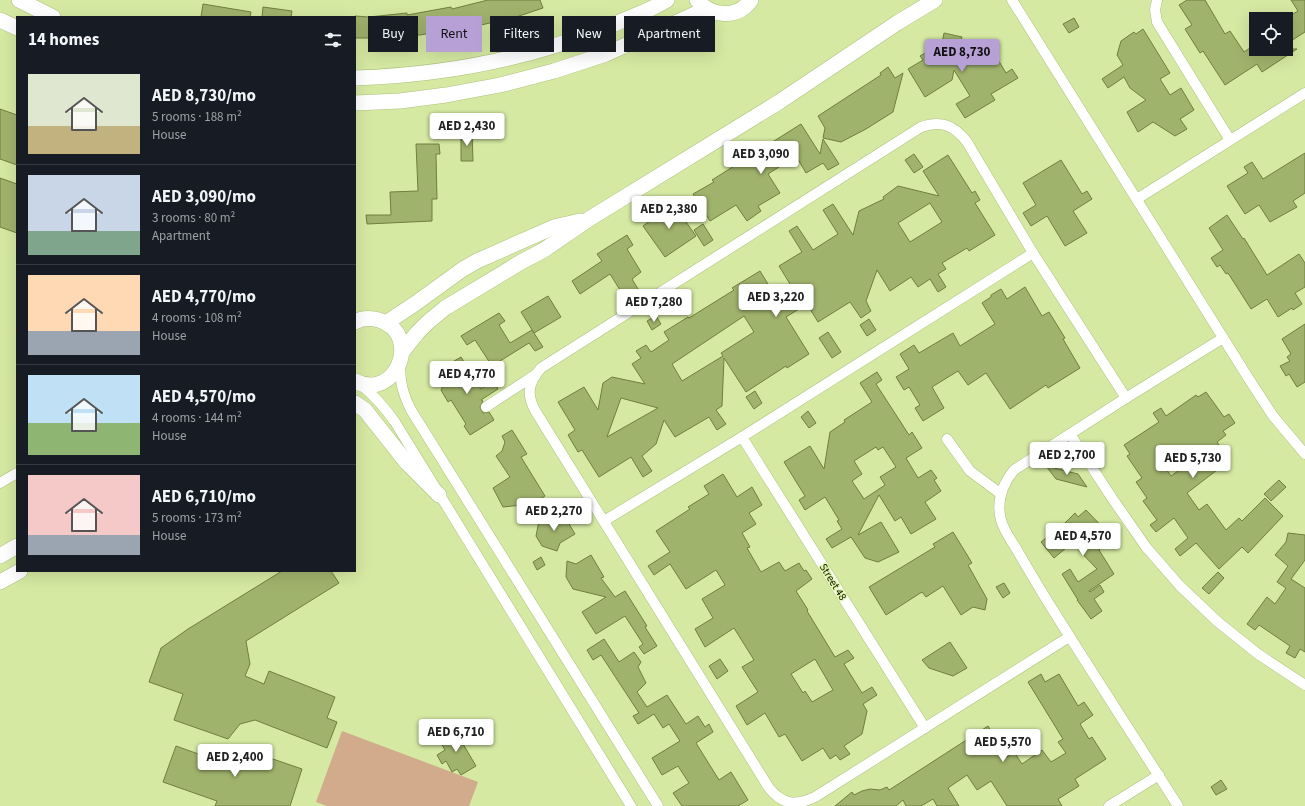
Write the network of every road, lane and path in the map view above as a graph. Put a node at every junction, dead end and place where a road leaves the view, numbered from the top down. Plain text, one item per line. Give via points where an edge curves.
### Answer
1 (19, 0) edge
2 (667, 0) edge
3 (751, 0) edge
4 (934, 0) edge
5 (1012, 0) edge
6 (1157, 0) edge
7 (702, 4) edge
8 (51, 16) edge
9 (0, 20) edge
10 (16, 28) edge
11 (356, 78) edge
12 (1305, 93) edge
13 (356, 103) edge
14 (1230, 140) junction
15 (1137, 199) junction
16 (589, 219) junction
17 (1033, 253) junction
18 (356, 322) edge
19 (386, 323) junction
20 (1223, 338) junction
21 (401, 358) junction
22 (534, 375) junction
23 (357, 382) edge
24 (1126, 398) junction
25 (356, 404) edge
26 (486, 407) dead end
27 (1070, 434) junction
28 (742, 436) junction
29 (947, 439) dead end
30 (1305, 454) edge
31 (16, 474) edge
32 (0, 483) edge
33 (1001, 494) junction
34 (440, 495) junction
35 (604, 521) junction
36 (16, 547) edge
37 (0, 556) edge
38 (18, 572) edge
39 (0, 582) edge
40 (1070, 637) junction
41 (1305, 686) edge
42 (925, 728) junction
43 (1159, 775) junction
44 (797, 805) edge
45 (631, 806) edge
46 (658, 806) edge
47 (1109, 806) edge
48 (1178, 806) edge

1 - 8 street
2 - 11 street via 597,31 507,59 447,71
3 - 7 street via 739,10 728,14 717,13
4 - 16 street via 779,102
5 - 15 street
6 - 14 street via 1157,22
7 - 13 street via 606,54 554,72 446,95
9 - 10 street
12 - 14 street
14 - 15 street
15 - 20 street
16 - 19 street via 554,227 477,261
16 - 21 street via 544,250 445,308 417,333
17 - 22 street via 960,133 951,127 929,124 554,359
17 - 24 street
17 - 28 street
18 - 19 street via 373,318
19 - 21 street via 395,330 401,341
20 - 24 street
20 - 30 street via 1273,416
21 - 23 street via 393,375 383,382 372,385
21 - 46 street via 400,380 411,410
22 - 26 street
22 - 35 street via 530,384 531,404
23 - 34 street via 385,408
24 - 27 street
25 - 34 street via 365,410 407,463
27 - 33 street via 1014,470
27 - 41 street via 1146,547 1180,586 1252,650
28 - 35 street
28 - 42 street, Street 48
29 - 33 street via 966,468
31 - 32 street
33 - 40 street via 1001,521 1007,534
34 - 45 street
35 - 44 street via 769,788 776,797 786,803
36 - 37 street
38 - 39 street
40 - 42 street
40 - 43 street
42 - 44 street via 807,802
43 - 47 street
43 - 48 street

